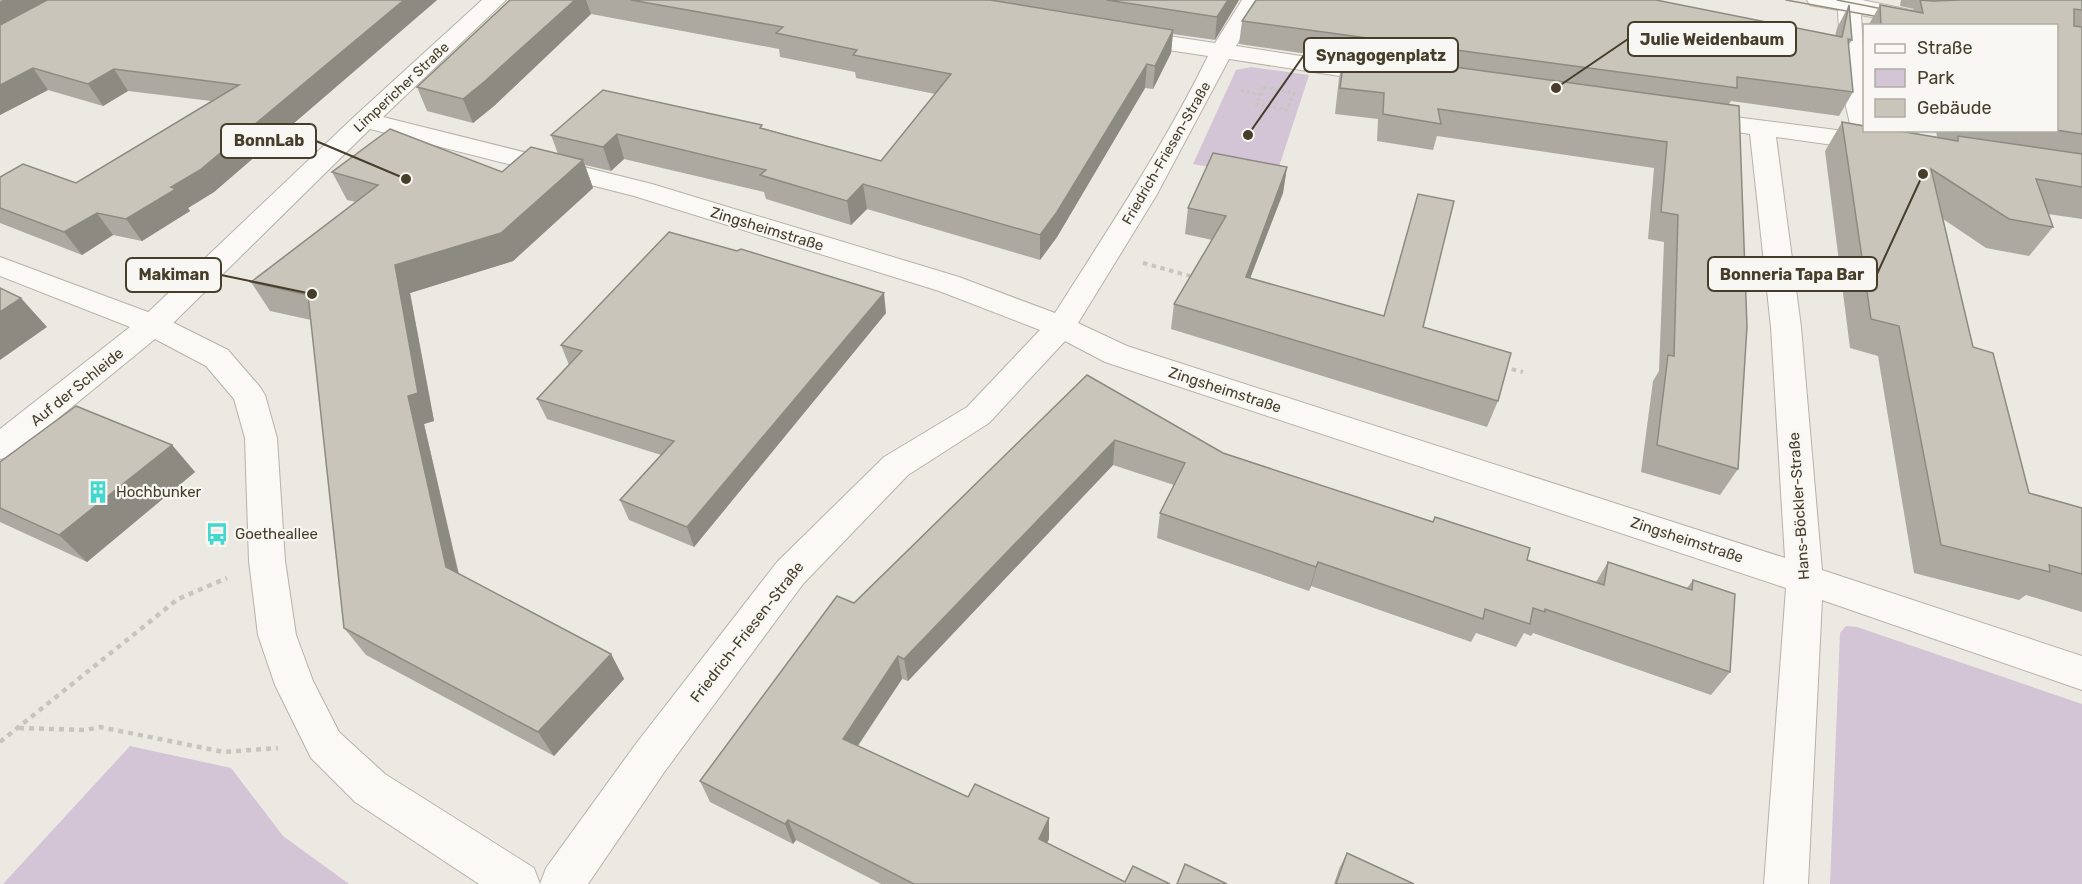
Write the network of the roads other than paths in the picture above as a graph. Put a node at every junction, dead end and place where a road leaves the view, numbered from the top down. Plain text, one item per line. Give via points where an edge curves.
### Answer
1 (495, 0) edge
2 (1253, 0) edge
3 (1818, 0) edge
4 (1850, 3) edge
5 (1945, 24) edge
6 (1105, 33) edge
7 (1221, 52) junction
8 (1406, 79) edge
9 (1667, 115) edge
10 (365, 120) junction
11 (1863, 126) edge
12 (1762, 129) junction
13 (1864, 132) edge
14 (1867, 142) junction
15 (1901, 147) edge
16 (0, 266) edge
17 (153, 325) junction
18 (1062, 327) junction
19 (0, 447) edge
20 (1805, 579) junction
21 (2082, 673) edge
22 (518, 884) edge
23 (562, 884) edge
24 (1786, 884) edge

1 - 10 street, Limpericher Straße
2 - 7 street, Friedrich-Friesen-Straße
3 - 4 street
4 - 5 street
4 - 11 street via 1854,90
6 - 7 street
7 - 8 street
7 - 18 street, Friedrich-Friesen-Straße via 1148,186
9 - 12 street
10 - 17 street, Limpericher Straße
10 - 18 street, Zingsheimstraße via 643,190 949,284
12 - 14 street
12 - 20 street, Hans-Böckler-Straße via 1786,327
13 - 14 street
14 - 15 street
16 - 17 street
17 - 19 street, Auf der Schleide
17 - 22 street via 217,358 249,395 261,438 267,561 277,634 295,685 326,745 370,788
18 - 20 street, Zingsheimstraße via 1116,354
18 - 23 street, Friedrich-Friesen-Straße via 978,415 896,466 790,573 650,758
20 - 21 street, Zingsheimstraße
20 - 24 street, Hans-Böckler-Straße

